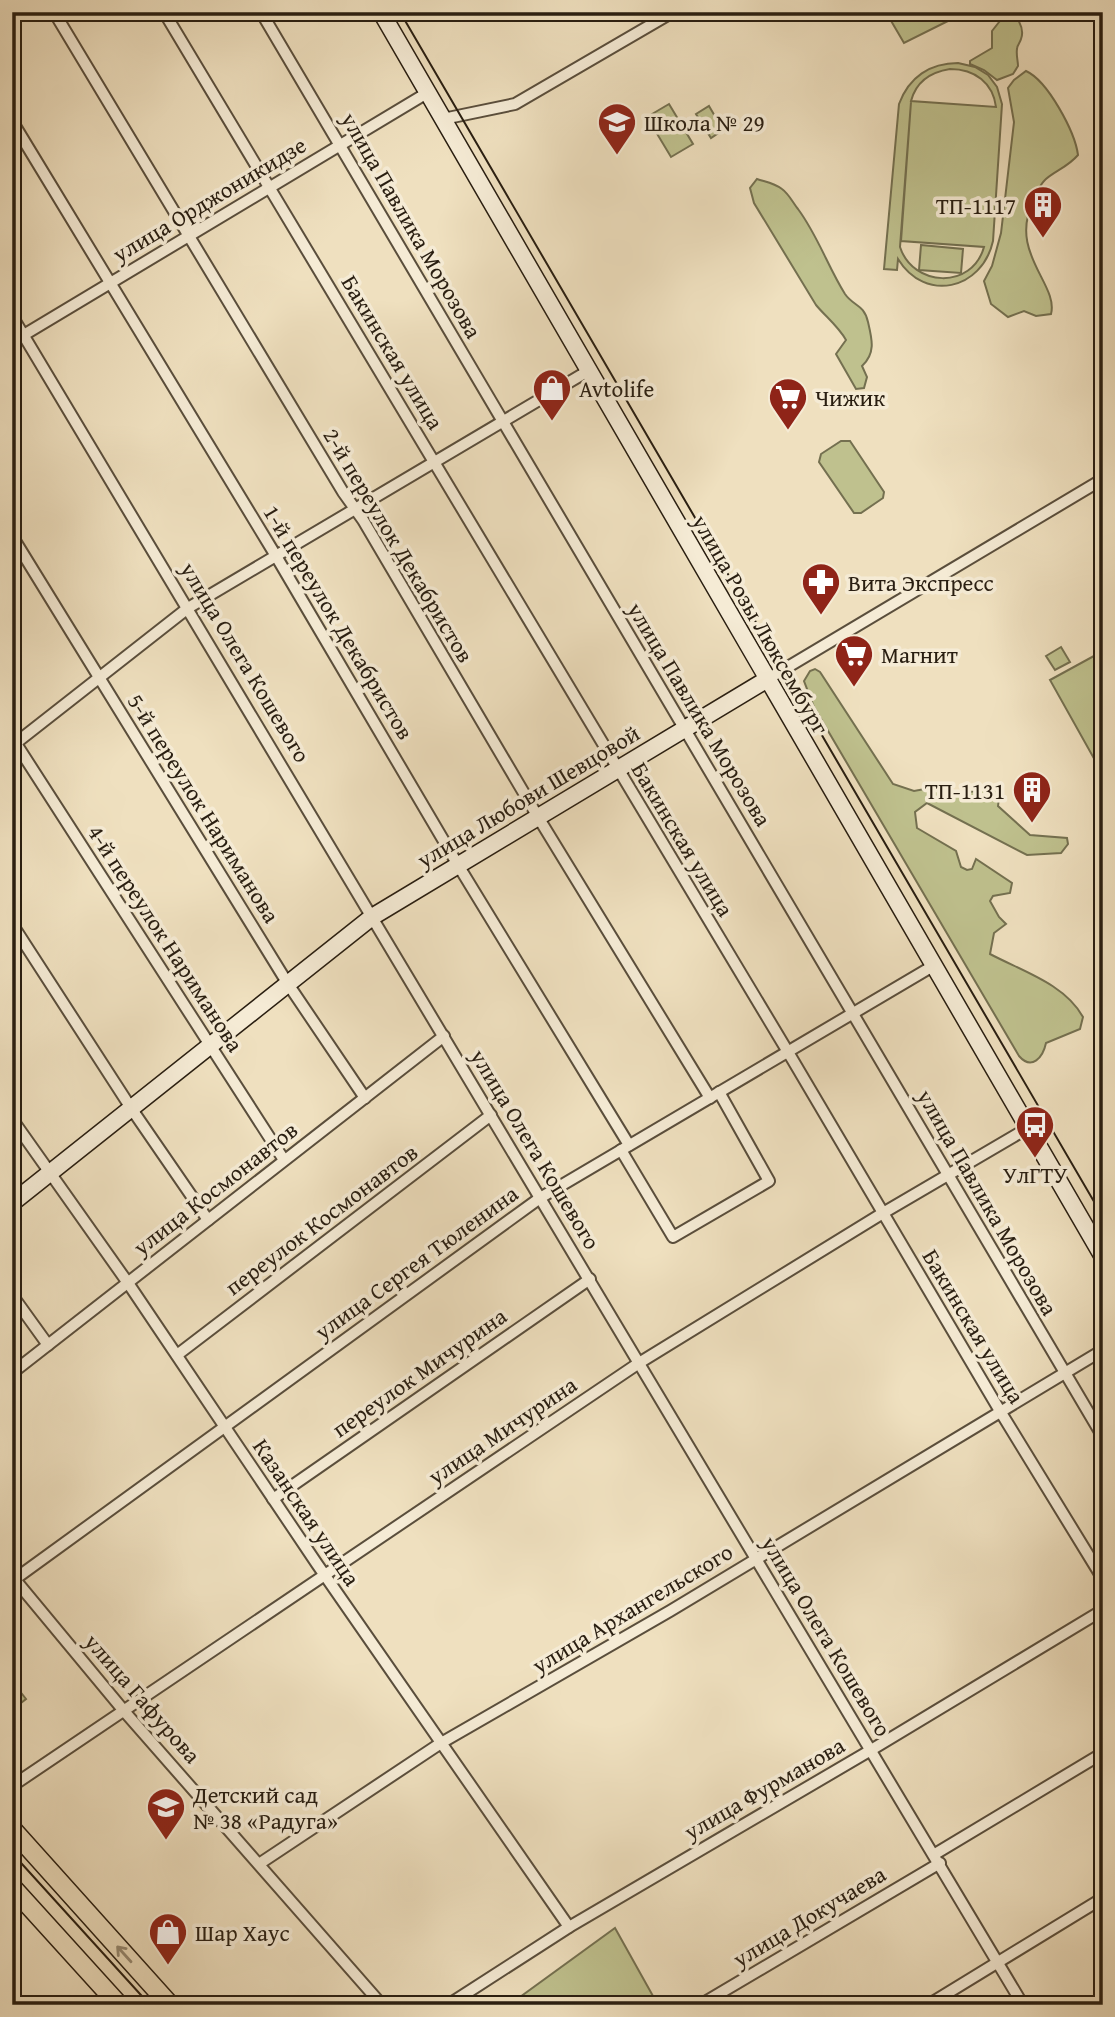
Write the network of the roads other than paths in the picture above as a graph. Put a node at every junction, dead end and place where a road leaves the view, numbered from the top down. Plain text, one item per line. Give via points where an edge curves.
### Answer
1 (54, 12) edge
2 (164, 12) edge
3 (261, 12) edge
4 (381, 12) edge
5 (673, 12) edge
6 (427, 93) junction
7 (443, 119) junction
8 (12, 121) edge
9 (341, 145) junction
10 (269, 188) junction
11 (188, 236) junction
12 (109, 284) junction
13 (12, 316) edge
14 (24, 335) junction
15 (12, 342) edge
16 (588, 371) junction
17 (503, 422) junction
18 (435, 462) junction
19 (1103, 479) edge
20 (355, 509) junction
21 (12, 536) edge
22 (276, 556) junction
23 (188, 608) junction
24 (99, 677) junction
25 (766, 680) junction
26 (685, 729) junction
27 (13, 742) edge
28 (617, 770) junction
29 (538, 817) junction
30 (458, 865) junction
31 (372, 917) junction
32 (12, 924) edge
33 (933, 966) junction
34 (288, 984) junction
35 (854, 1013) junction
36 (444, 1036) junction
37 (210, 1046) junction
38 (788, 1052) junction
39 (715, 1095) junction
40 (365, 1098) junction
41 (131, 1108) junction
42 (491, 1115) junction
43 (12, 1119) edge
44 (1028, 1128) junction
45 (625, 1148) junction
46 (284, 1160) junction
47 (50, 1173) junction
48 (947, 1175) junction
49 (769, 1181) joint
50 (540, 1198) junction
51 (12, 1203) edge
52 (883, 1213) junction
53 (208, 1220) junction
54 (1103, 1257) edge
55 (590, 1279) junction
56 (128, 1283) junction
57 (12, 1295) edge
58 (48, 1345) junction
59 (1103, 1350) edge
60 (177, 1355) junction
61 (639, 1363) junction
62 (12, 1373) edge
63 (1065, 1373) junction
64 (1000, 1411) junction
65 (225, 1428) junction
66 (1103, 1437) edge
67 (273, 1499) junction
68 (757, 1558) junction
69 (325, 1575) junction
70 (14, 1578) edge
71 (1103, 1579) edge
72 (1103, 1610) edge
73 (124, 1711) junction
74 (441, 1743) junction
75 (871, 1750) junction
76 (1103, 1753) edge
77 (12, 1786) edge
78 (12, 1829) edge
79 (937, 1858) junction
80 (259, 1864) junction
81 (12, 1887) edge
82 (1103, 1898) edge
83 (569, 1927) junction
84 (998, 1962) junction
85 (119, 2005) edge
86 (170, 2005) edge
87 (382, 2005) edge
88 (448, 2005) edge
89 (700, 2005) edge
90 (928, 2005) edge
91 (1023, 2005) edge

1 - 11 street, 2-й переулок Декабристов
2 - 10 street, Бакинская улица
3 - 9 street, улица Павлика Морозова
4 - 6 main road, улица Розы Люксембург
5 - 7 street via 515,104
6 - 7 main road, улица Розы Люксембург
6 - 9 street, улица Орджоникидзе
7 - 16 main road, улица Розы Люксембург
8 - 12 street, 1-й переулок Декабристов
9 - 10 street, улица Орджоникидзе
9 - 17 street, улица Павлика Морозова
10 - 11 street, улица Орджоникидзе
10 - 18 street, Бакинская улица
11 - 12 street, улица Орджоникидзе
11 - 20 street, 2-й переулок Декабристов
12 - 14 street, улица Орджоникидзе
12 - 22 street, 1-й переулок Декабристов
13 - 14 street, улица Олега Кошевого
14 - 15 street, улица Орджоникидзе
14 - 23 street, улица Олега Кошевого
16 - 17 street
16 - 25 main road, улица Розы Люксембург
17 - 18 street
17 - 26 street, улица Павлика Морозова
18 - 20 street
18 - 28 street, Бакинская улица
19 - 25 street, улица Любови Шевцовой
20 - 22 street
20 - 29 street, 2-й переулок Декабристов
21 - 24 street, 5-й переулок Нариманова
22 - 23 street
22 - 30 street, 1-й переулок Декабристов
23 - 24 street
23 - 31 street, улица Олега Кошевого
24 - 27 street
24 - 34 street, 5-й переулок Нариманова
25 - 26 main road, улица Любови Шевцовой
25 - 33 main road, улица Розы Люксембург
26 - 28 main road, улица Любови Шевцовой
26 - 35 street, улица Павлика Морозова
27 - 37 street, 4-й переулок Нариманова
28 - 29 main road, улица Любови Шевцовой
28 - 38 street, Бакинская улица
29 - 30 main road, улица Любови Шевцовой
29 - 39 street, 2-й переулок Декабристов
30 - 31 main road, улица Любови Шевцовой
30 - 45 street, 1-й переулок Декабристов
31 - 34 main road, улица Любови Шевцовой
31 - 36 street, улица Олега Кошевого
32 - 41 street
33 - 35 street, улица Сергея Тюленина
33 - 44 main road, улица Розы Люксембург
34 - 37 main road, улица Любови Шевцовой
34 - 40 street, 5-й переулок Нариманова
35 - 38 street, улица Сергея Тюленина
35 - 48 street, улица Павлика Морозова
36 - 40 street, улица Космонавтов
36 - 42 street, улица Олега Кошевого
37 - 41 main road, улица Любови Шевцовой
37 - 46 street, 4-й переулок Нариманова
38 - 39 street, улица Сергея Тюленина
38 - 52 street, Бакинская улица
39 - 45 street, улица Сергея Тюленина
39 - 49 street, 2-й переулок Декабристов
40 - 46 street, улица Космонавтов
41 - 47 main road, улица Любови Шевцовой
41 - 53 street
42 - 50 street, улица Олега Кошевого
42 - 60 street, переулок Космонавтов
43 - 47 street, Казанская улица
44 - 48 street, улица Мичурина
44 - 54 main road, улица Розы Люксембург
45 - 49 street, 1-й переулок Декабристов via 673,1237
45 - 50 street, улица Сергея Тюленина
46 - 53 street, улица Космонавтов
47 - 51 main road, улица Любови Шевцовой
47 - 56 street, Казанская улица
48 - 52 street, улица Мичурина
48 - 63 street, улица Павлика Морозова
50 - 55 street, улица Олега Кошевого
50 - 65 street, улица Сергея Тюленина
52 - 61 street, улица Мичурина
52 - 64 street, Бакинская улица
53 - 56 street, улица Космонавтов
55 - 61 street, улица Олега Кошевого
55 - 67 street, переулок Мичурина
56 - 58 street, улица Космонавтов
56 - 60 street, Казанская улица
57 - 58 street
58 - 62 street, улица Космонавтов
59 - 63 street, улица Архангельского
60 - 65 street, Казанская улица
61 - 68 street, улица Олега Кошевого
61 - 69 street, улица Мичурина
63 - 64 street, улица Архангельского
63 - 66 street, улица Павлика Морозова
64 - 68 street, улица Архангельского
64 - 71 street, Бакинская улица
65 - 67 street, Казанская улица
65 - 70 street, улица Сергея Тюленина
67 - 69 street, Казанская улица
68 - 74 street, улица Архангельского
68 - 75 street, улица Олега Кошевого
69 - 73 street, улица Мичурина
69 - 74 street, Казанская улица
70 - 73 street, улица Гафурова
72 - 75 street, улица Фурманова
73 - 77 street, улица Мичурина
73 - 80 street, улица Гафурова
74 - 80 street, улица Архангельского
74 - 83 street, Казанская улица
75 - 79 street, улица Олега Кошевого
75 - 83 street, улица Фурманова
76 - 79 street, улица Докучаева
86 -> 78 main road
79 - 84 street, улица Олега Кошевого
79 - 89 street, улица Докучаева
80 - 87 street, улица Гафурова
81 - 85 main road
82 - 84 street
83 - 88 street, улица Фурманова
84 - 90 street
84 - 91 street, улица Олега Кошевого

